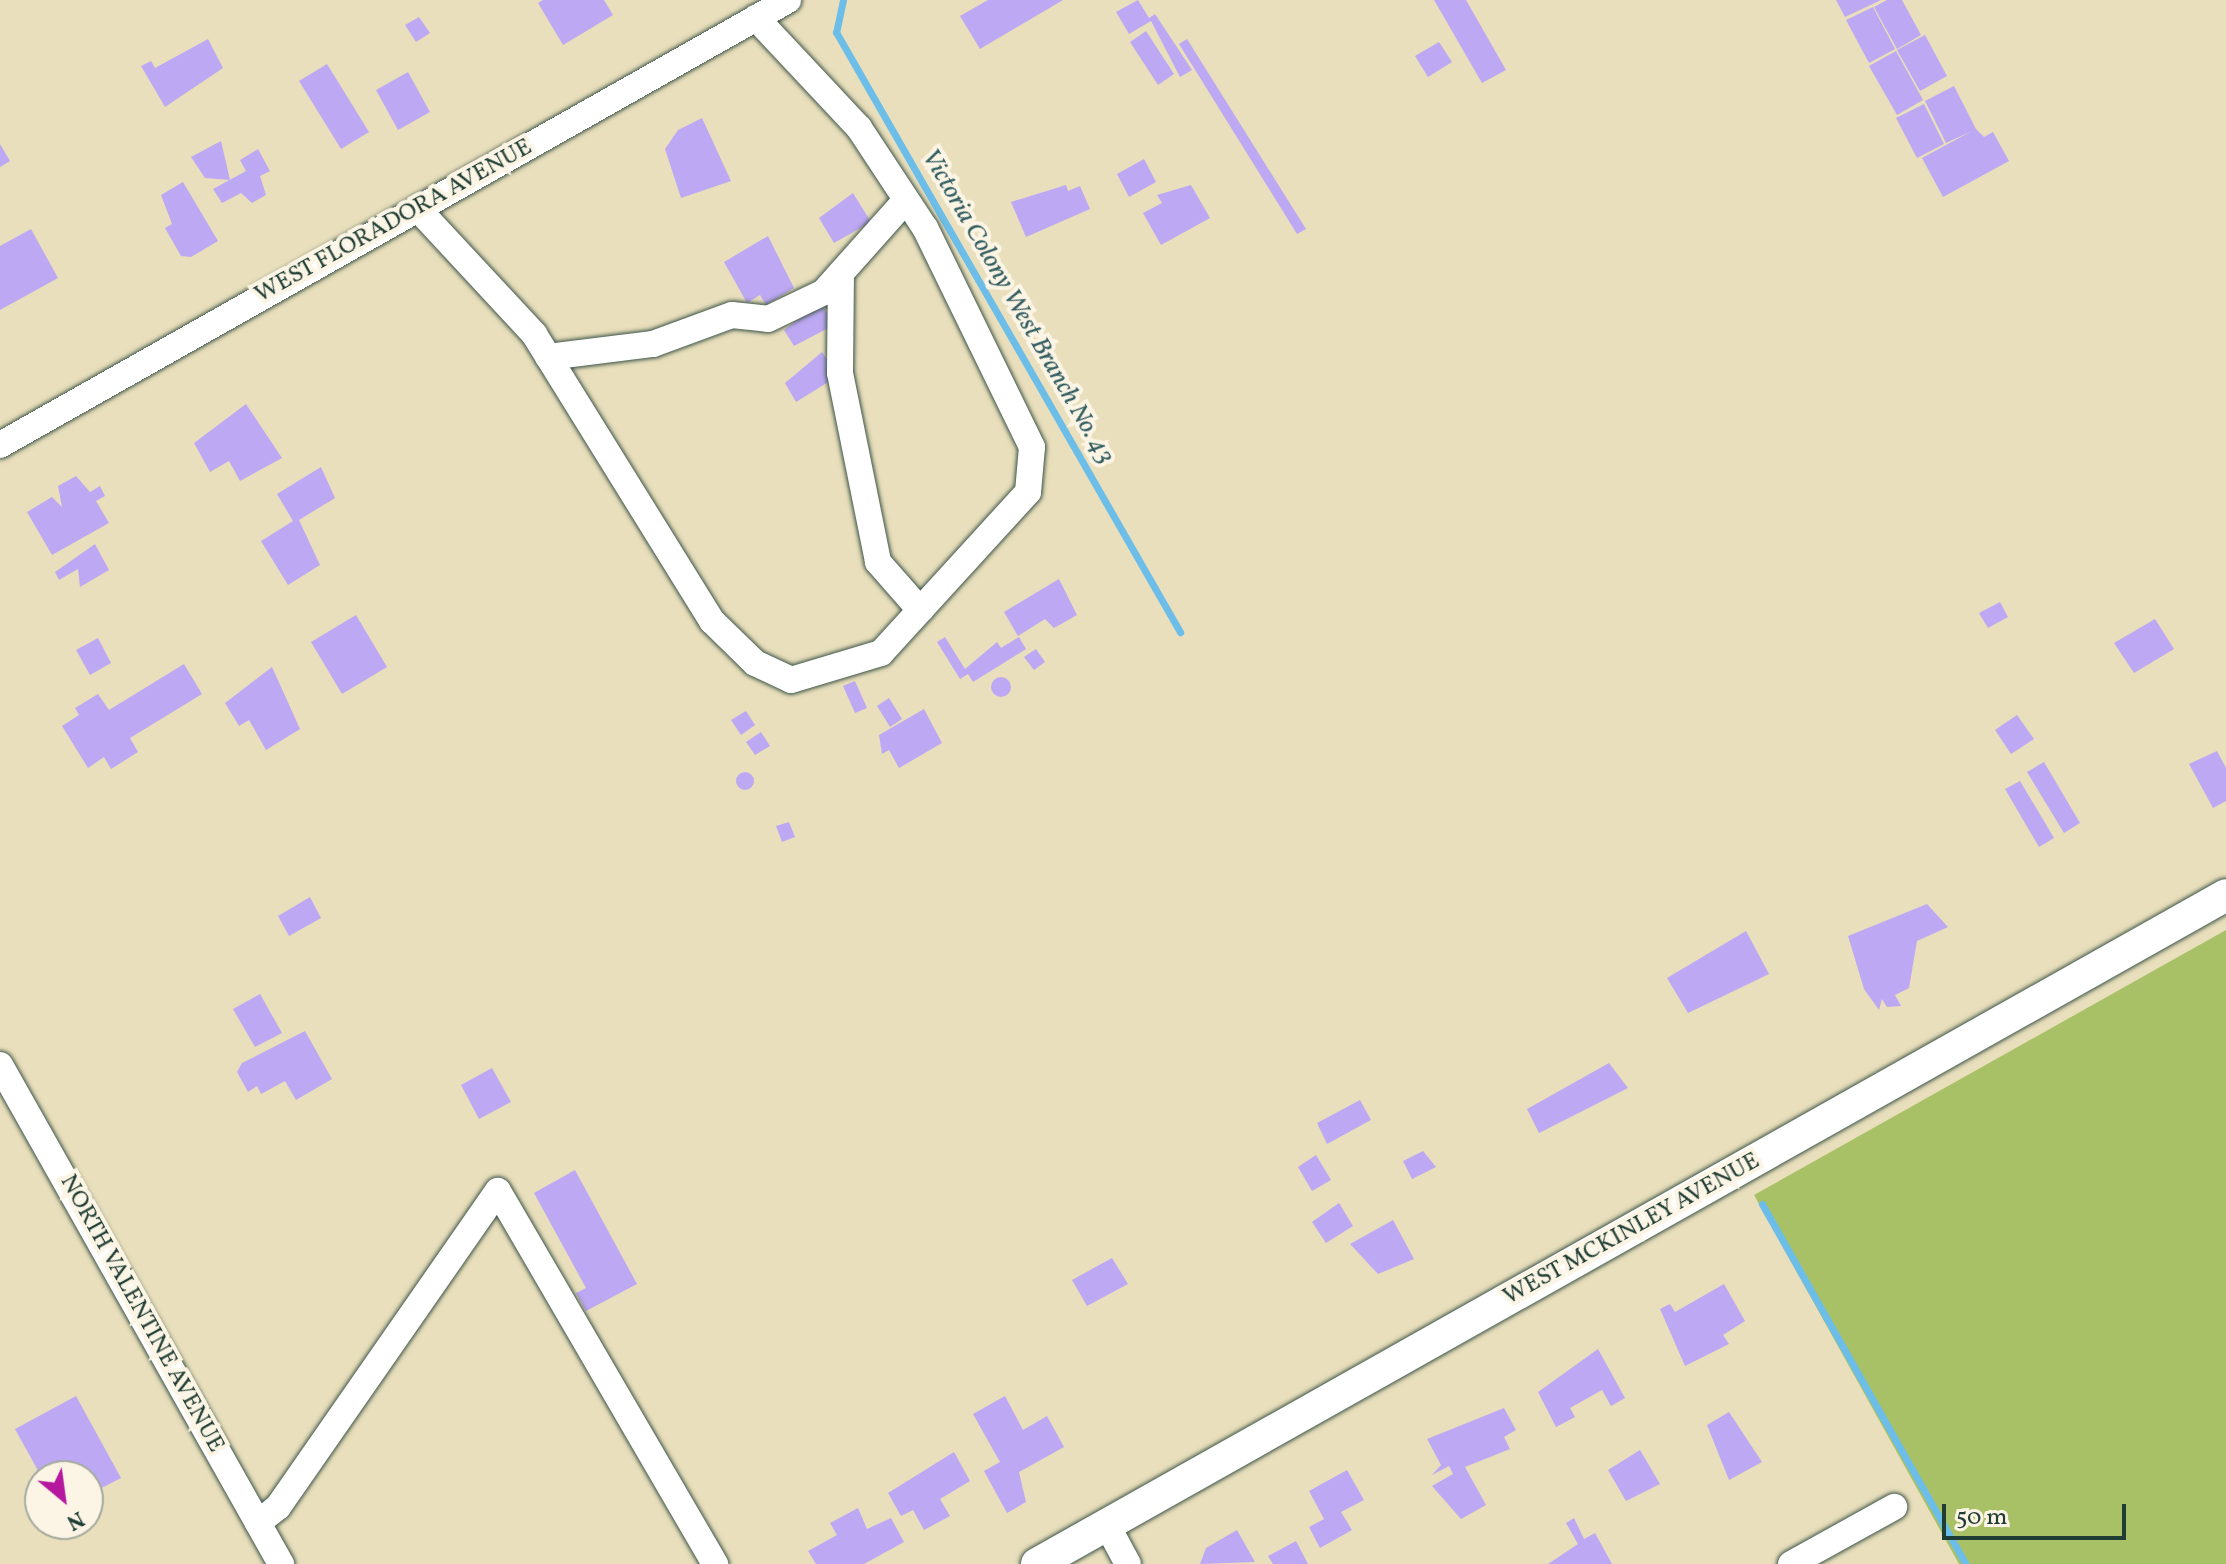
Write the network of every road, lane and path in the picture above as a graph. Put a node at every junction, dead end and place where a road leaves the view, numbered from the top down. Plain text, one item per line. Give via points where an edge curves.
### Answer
1 (788, 0) edge
2 (756, 18) junction
3 (906, 200) junction
4 (418, 209) junction
5 (841, 273) junction
6 (548, 357) junction
7 (0, 445) edge
8 (920, 610) junction
9 (2226, 895) edge
10 (0, 1065) edge
11 (1894, 1507) dead end
12 (258, 1523) junction
13 (1107, 1525) junction
14 (281, 1564) edge
15 (715, 1564) edge
16 (1037, 1564) edge
17 (1128, 1564) edge
18 (1791, 1564) edge

1 - 2 street, WEST FLORADORA AVENUE
2 - 3 street via 859,128
2 - 4 street, WEST FLORADORA AVENUE
3 - 5 street
3 - 8 street via 1032,447 1028,492
4 - 6 street
4 - 7 street, WEST FLORADORA AVENUE
5 - 6 street via 824,292 768,319 732,315 653,344
5 - 8 street via 840,373 878,562
6 - 8 street via 712,621 755,663 791,680 881,653
9 - 13 main road, WEST MCKINLEY AVENUE
10 - 12 street, NORTH VALENTINE AVENUE
11 - 18 street
12 - 14 street, NORTH VALENTINE AVENUE
12 - 15 street via 278,1507 498,1191
13 - 16 main road, WEST MCKINLEY AVENUE
13 - 17 street

